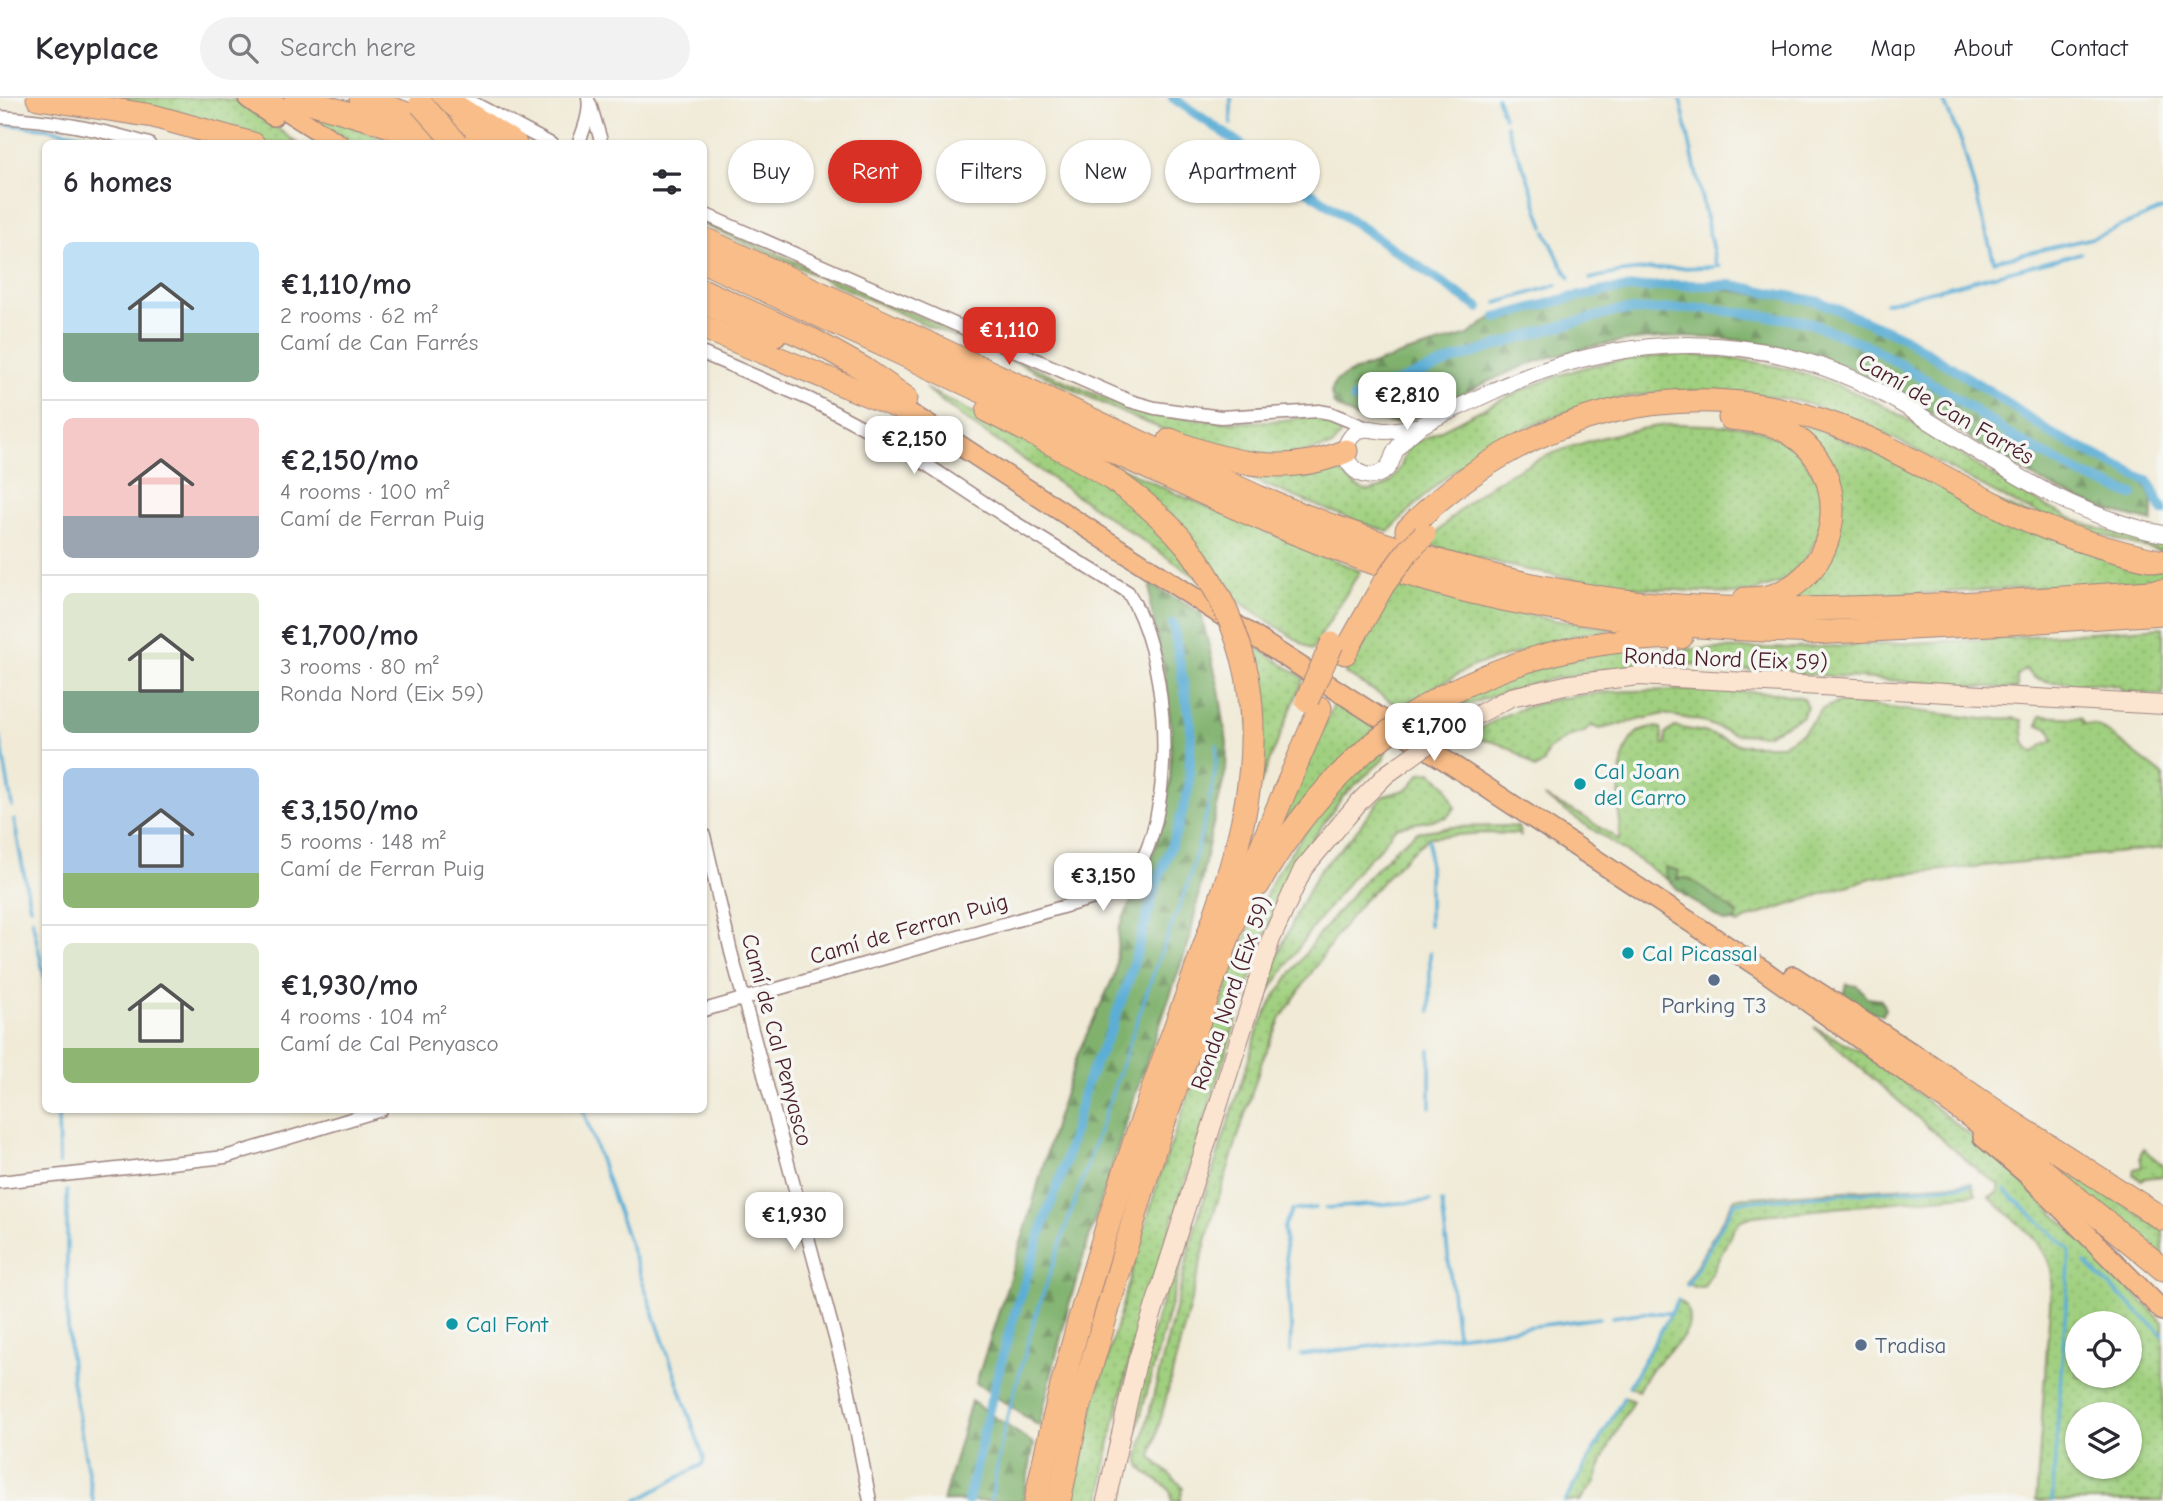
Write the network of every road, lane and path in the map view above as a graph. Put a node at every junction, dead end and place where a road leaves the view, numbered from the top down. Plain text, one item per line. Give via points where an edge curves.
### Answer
1 (38, 98) edge
2 (464, 98) edge
3 (426, 100) edge
4 (589, 100) edge
5 (258, 101) edge
6 (290, 105) edge
7 (374, 108) edge
8 (0, 117) edge
9 (137, 140) edge
10 (238, 140) edge
11 (310, 140) edge
12 (334, 140) edge
13 (432, 140) edge
14 (454, 140) edge
15 (481, 140) edge
16 (507, 140) edge
17 (543, 140) edge
18 (580, 140) edge
19 (601, 140) edge
20 (707, 215) edge
21 (707, 240) edge
22 (707, 263) edge
23 (707, 292) edge
24 (777, 295) junction
25 (707, 306) edge
26 (707, 319) edge
27 (707, 329) edge
28 (707, 355) edge
29 (976, 366) junction
30 (903, 403) junction
31 (1343, 418) junction
32 (1421, 426) junction
33 (1375, 429) junction
34 (1348, 444) junction
35 (1394, 453) junction
36 (1415, 533) junction
37 (2163, 534) edge
38 (2163, 562) edge
39 (2163, 591) edge
40 (1661, 605) junction
41 (2163, 613) edge
42 (1825, 632) junction
43 (1314, 704) junction
44 (2163, 705) edge
45 (707, 848) edge
46 (1220, 901) junction
47 (1223, 957) junction
48 (743, 998) junction
49 (707, 1009) edge
50 (1924, 1062) junction
51 (1899, 1065) junction
52 (371, 1113) edge
53 (0, 1182) edge
54 (2163, 1206) edge
55 (2163, 1219) edge
56 (2163, 1269) edge
57 (2163, 1311) edge
58 (870, 1501) edge
59 (1036, 1501) edge
60 (1059, 1501) edge
61 (1106, 1501) edge

1 - 10 highway via 153,117
2 - 17 street
3 - 14 highway, bridge
3 - 16 highway
4 - 18 street
4 - 19 street
5 - 6 highway
5 - 11 highway
6 - 7 highway
6 - 12 highway
7 - 13 highway
7 - 15 highway
8 - 9 street via 57,122
20 - 31 street via 1130,401 1221,417 1312,410
21 - 29 highway
22 - 24 highway
23 - 30 highway via 825,347 863,369
24 - 42 highway via 1221,502 1374,563 1468,591 1576,613 1717,628
24 - 46 highway, bridge via 887,359 1103,472 1148,505 1189,548 1237,637 1254,733 1241,830
25 - 30 highway via 858,372
26 - 30 highway
27 - 30 highway
28 - 48 street, Camí de Ferran Puig via 811,400 900,447 1128,592 1151,645 1165,744 1162,789 1148,848 1125,889
29 - 34 highway via 1217,457 1256,464 1317,463
29 - 40 highway via 1327,526 1513,581
30 - 50 highway via 961,432
30 - 51 highway via 1763,970
31 - 33 street
31 - 34 street via 1349,425
32 - 33 street
32 - 35 street
32 - 37 street, Camí de Can Farrés via 1553,366 1603,353 1674,345 1721,346 1794,358 1847,376 1902,404 2039,490 2087,512
33 - 34 street via 1359,430
33 - 35 street via 1392,442
34 - 35 street via 1351,467 1369,476 1384,471
36 - 38 highway via 1441,497 1507,451 1544,433 1631,407 1711,401 1766,407 1830,423 2055,531
36 - 40 highway via 1511,466 1566,441 1615,426 1690,416 1741,419 1775,426 1805,445 1823,468 1833,503 1829,539 1811,570 1765,598
36 - 43 highway, bridge via 1408,551 1375,583
39 - 40 highway via 1811,610
41 - 42 highway
42 - 47 highway, bridge via 1602,642 1523,661 1463,685 1407,718 1326,789 1286,838
43 - 46 highway
43 - 47 highway
44 - 61 main road, Ronda Nord (Eix 59), bridge via 1639,676 1511,697 1445,732 1387,774 1303,869 1271,939 1137,1362
45 - 48 street, Camí de Cal Penyasco
46 - 59 highway via 1113,1210 1055,1414
47 - 60 highway via 1145,1181 1078,1411
48 - 49 street, Camí de Ferran Puig
48 - 58 street, Camí de Cal Penyasco via 846,1382
50 - 54 highway
50 - 55 highway
51 - 56 highway via 2027,1157
51 - 57 highway via 2029,1176
52 - 53 street via 225,1157

